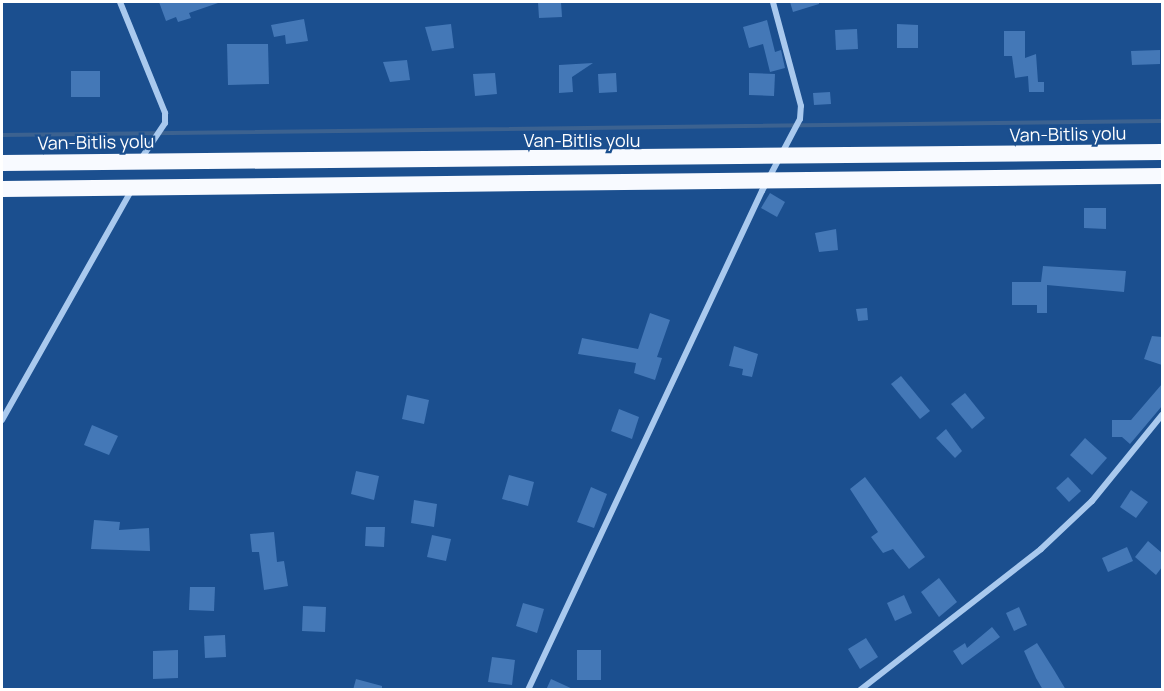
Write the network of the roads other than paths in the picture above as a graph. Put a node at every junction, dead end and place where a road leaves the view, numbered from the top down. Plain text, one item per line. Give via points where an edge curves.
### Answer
1 (120, 2) edge
2 (773, 2) edge
3 (1162, 152) edge
4 (778, 157) junction
5 (140, 161) junction
6 (2, 163) edge
7 (1162, 176) edge
8 (768, 179) junction
9 (133, 188) junction
10 (2, 189) edge
11 (1162, 415) edge
12 (2, 420) edge
13 (528, 690) edge
14 (860, 690) edge

1 - 5 street via 165,113 165,123
2 - 4 street via 801,106 800,118
3 - 4 highway, Van-Bitlis yolu
4 - 5 highway, Van-Bitlis yolu
4 - 8 street
5 - 6 highway, Van-Bitlis yolu
7 - 8 highway
8 - 9 highway
8 - 13 street
9 - 10 highway
9 - 12 street
11 - 14 street via 1092,501 1041,549

